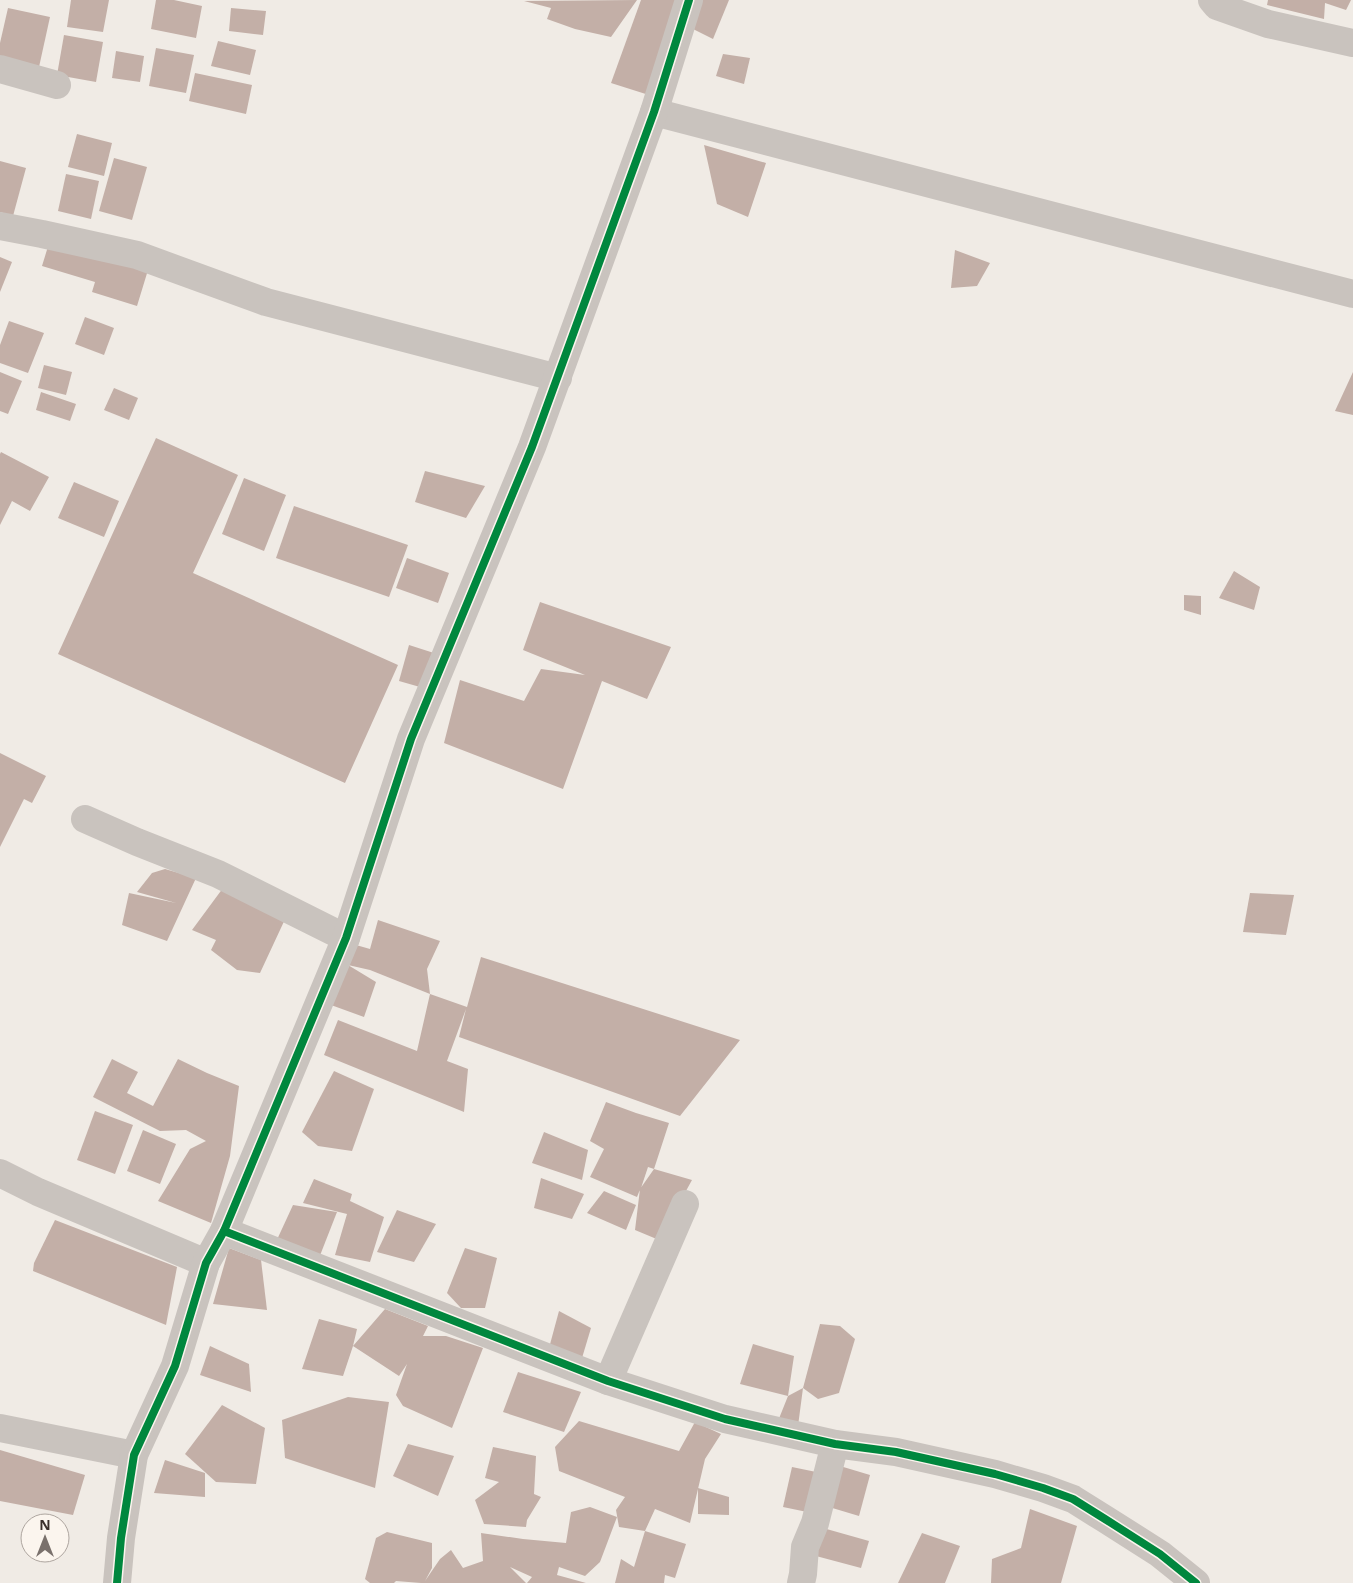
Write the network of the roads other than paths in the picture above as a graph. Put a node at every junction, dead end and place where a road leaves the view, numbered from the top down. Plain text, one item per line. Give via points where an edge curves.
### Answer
1 (689, 0) edge
2 (1212, 0) edge
3 (1353, 43) edge
4 (0, 69) edge
5 (57, 85) dead end
6 (654, 112) junction
7 (0, 226) edge
8 (1353, 294) edge
9 (558, 378) junction
10 (85, 820) dead end
11 (346, 938) junction
12 (0, 1173) edge
13 (685, 1204) dead end
14 (224, 1231) junction
15 (206, 1263) junction
16 (608, 1381) junction
17 (0, 1428) edge
18 (834, 1444) junction
19 (134, 1455) junction
20 (117, 1583) edge
21 (801, 1583) edge
22 (1196, 1583) edge

1 - 6 street
2 - 3 street via 1217,6 1268,24
4 - 5 street
6 - 8 street
6 - 9 street
7 - 9 street via 137,255 266,302
9 - 11 street via 411,739
10 - 11 street via 218,874
11 - 14 street
12 - 15 street
13 - 16 street
14 - 15 street
14 - 16 street
15 - 19 street via 175,1366
16 - 18 street via 725,1419
17 - 19 street
18 - 21 street via 815,1523 805,1547
18 - 22 street via 896,1452 995,1474 1066,1496 1160,1554
19 - 20 street via 120,1538

